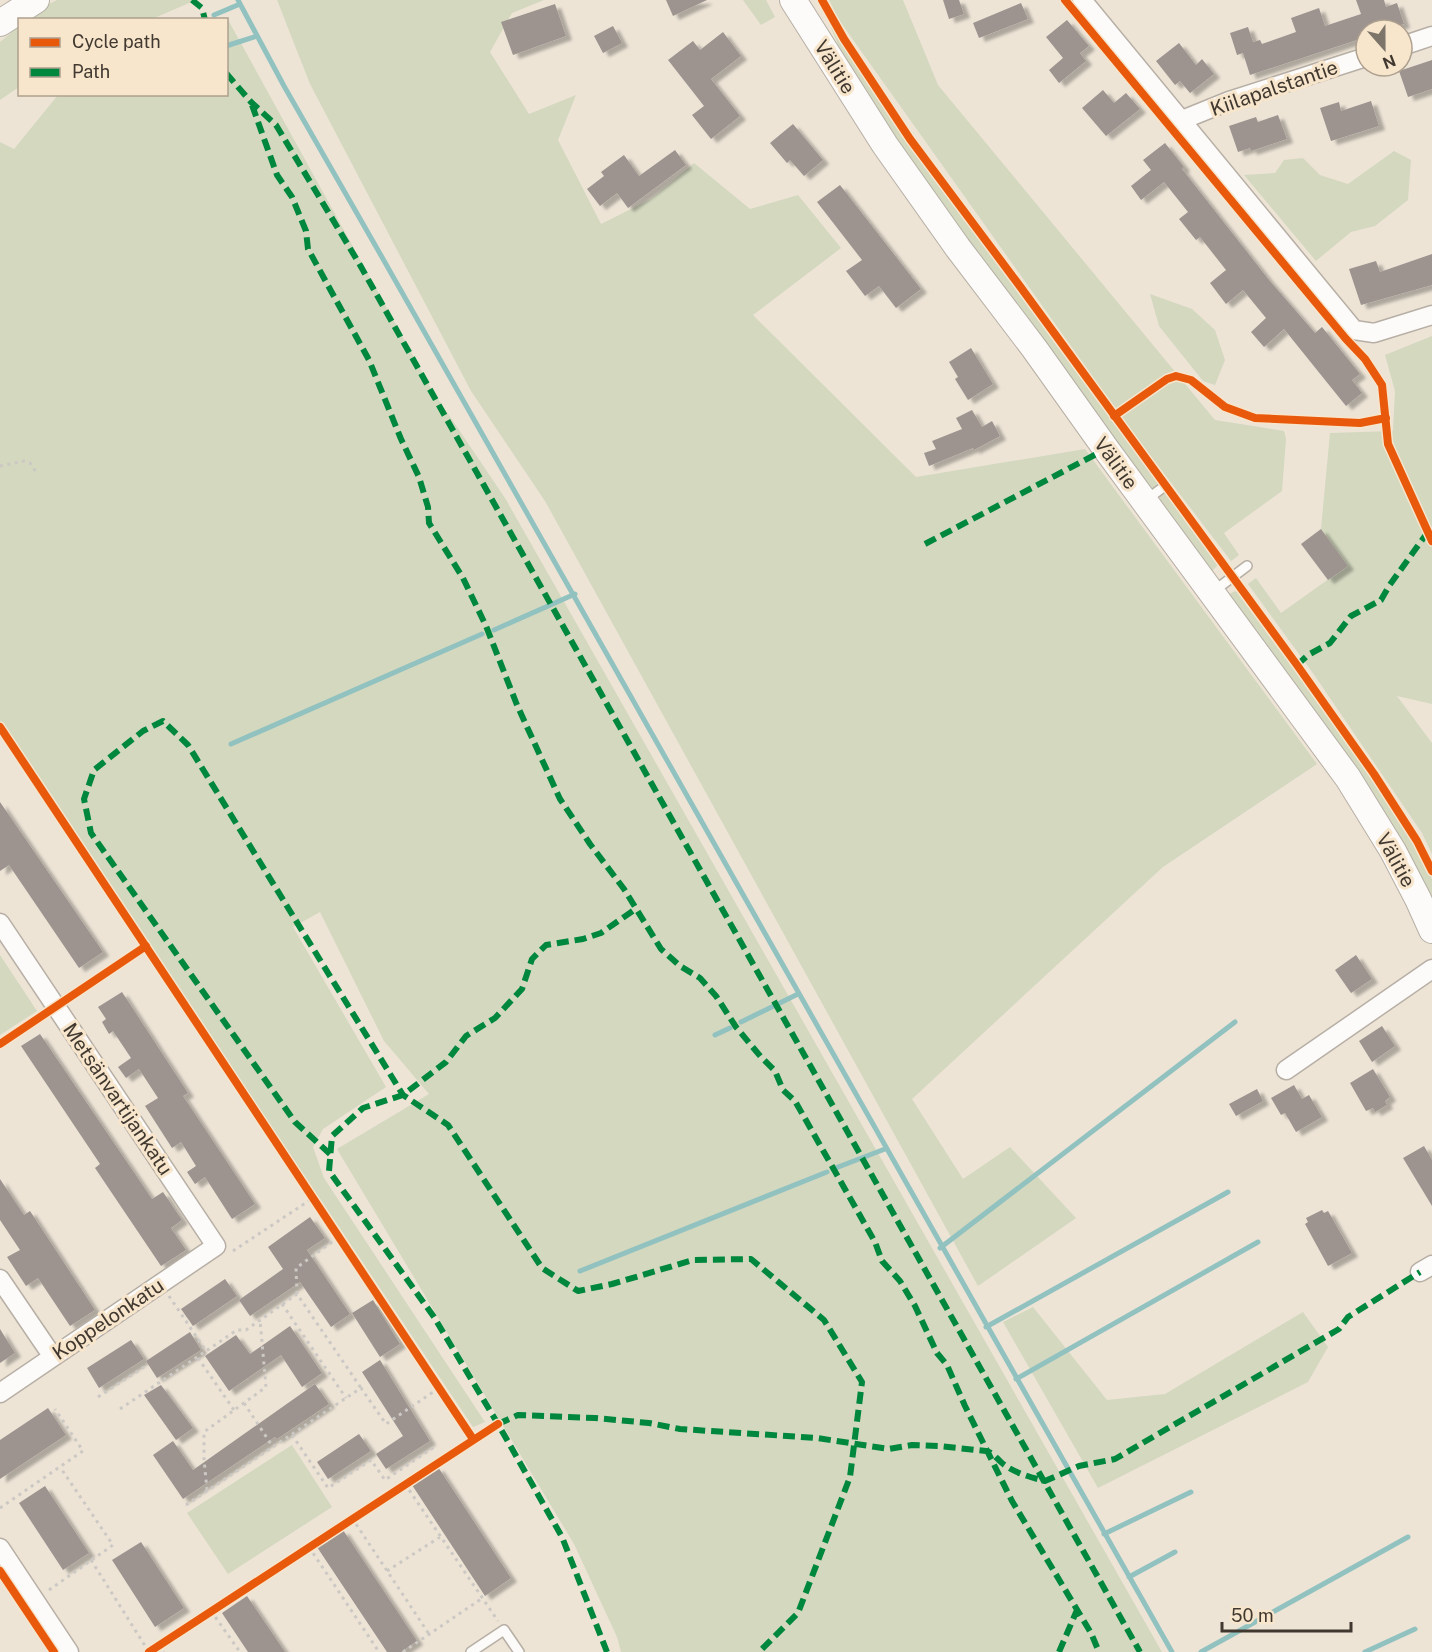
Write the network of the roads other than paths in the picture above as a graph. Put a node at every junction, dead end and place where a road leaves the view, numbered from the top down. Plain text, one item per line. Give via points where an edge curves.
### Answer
1 (36, 0) edge
2 (793, 0) edge
3 (1082, 0) edge
4 (0, 23) edge
5 (1432, 36) edge
6 (1414, 42) edge
7 (1354, 61) edge
8 (1182, 120) junction
9 (1432, 315) edge
10 (1165, 486) dead end
11 (1144, 501) junction
12 (1247, 566) dead end
13 (1212, 592) junction
14 (0, 923) edge
15 (1432, 930) edge
16 (1432, 969) edge
17 (1287, 1070) dead end
18 (220, 1251) joint
19 (0, 1279) edge
20 (53, 1357) junction
21 (0, 1393) edge
22 (0, 1548) edge
23 (69, 1652) edge
24 (471, 1652) edge
25 (519, 1652) edge

1 - 4 main road
2 - 11 main road, Välitie via 885,145
3 - 8 street
5 - 6 street
7 - 8 street, Kiilapalstantie
8 - 9 street via 1354,330 1374,333
10 - 11 lane
11 - 13 main road, Välitie
12 - 13 lane
13 - 15 main road, Välitie via 1348,778 1393,851
14 - 18 street, Metsänvartijankatu
16 - 17 street
18 - 20 street, Koppelonkatu
19 - 20 street
20 - 21 street, Koppelonkatu
22 - 23 street
24 - 25 lane via 504,1630

